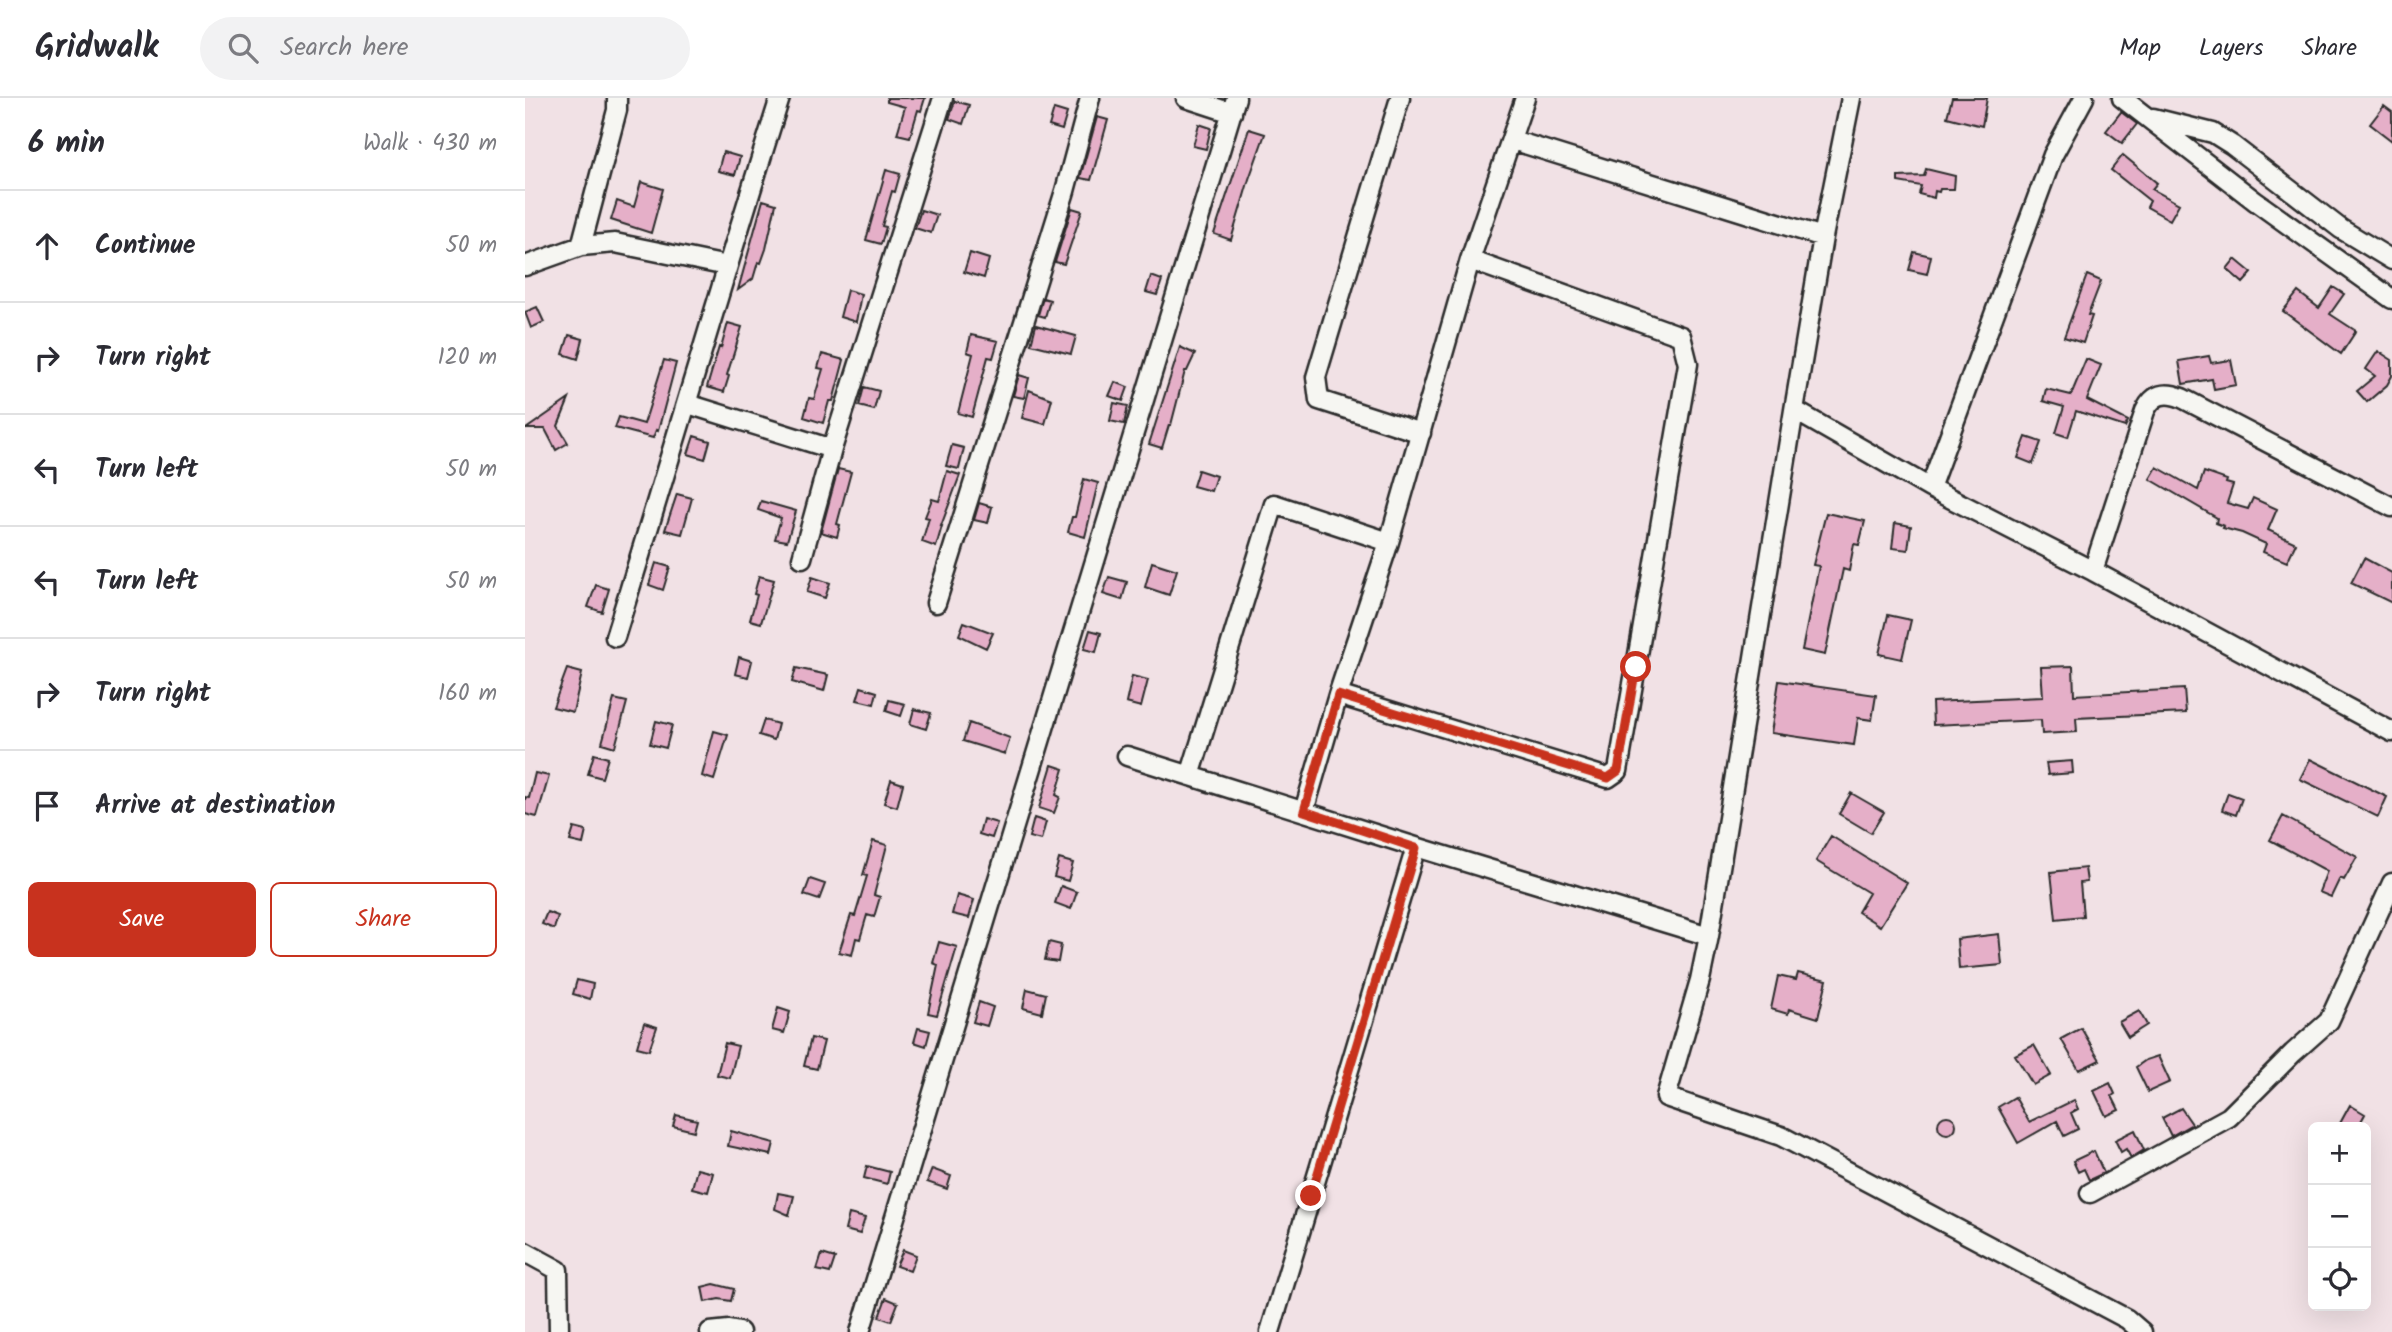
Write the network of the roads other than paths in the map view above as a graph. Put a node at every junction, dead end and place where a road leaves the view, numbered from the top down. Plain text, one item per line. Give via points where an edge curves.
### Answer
1 (780, 98) edge
2 (943, 98) edge
3 (1090, 98) edge
4 (1186, 98) edge
5 (1400, 98) edge
6 (1525, 98) edge
7 (1851, 98) edge
8 (2084, 98) edge
9 (2122, 98) edge
10 (617, 104) edge
11 (1234, 105) edge
12 (2146, 116) junction
13 (1512, 140) junction
14 (1823, 237) junction
15 (581, 246) junction
16 (1470, 260) junction
17 (2392, 260) edge
18 (525, 266) edge
19 (727, 266) junction
20 (2392, 299) edge
21 (688, 404) junction
22 (1794, 410) junction
23 (1421, 433) junction
24 (832, 449) junction
25 (1930, 488) junction
26 (2392, 507) edge
27 (1389, 542) junction
28 (801, 558) dead end
29 (2094, 570) junction
30 (936, 603) dead end
31 (615, 637) dead end
32 (1338, 695) junction
33 (2392, 732) edge
34 (1127, 756) dead end
35 (1190, 776) junction
36 (1304, 811) junction
37 (1416, 848) junction
38 (2392, 883) edge
39 (1709, 936) junction
40 (2090, 1193) dead end
41 (525, 1252) edge
42 (559, 1332) edge
43 (710, 1332) edge
44 (740, 1332) edge
45 (860, 1332) edge
46 (1270, 1332) edge
47 (2142, 1332) edge

1 - 19 street
2 - 24 street
3 - 30 street
4 - 11 street
5 - 23 street via 1316,377 1319,400
6 - 13 street
7 - 14 street
8 - 25 street via 2053,155
9 - 12 street
10 - 15 street
11 - 45 street
12 - 17 street via 2222,139 2341,229
12 - 20 street
13 - 14 street
13 - 16 street
14 - 22 street
15 - 18 street
15 - 19 street via 615,243
16 - 23 street
16 - 32 street via 1681,336 1688,365 1618,771 1608,778
19 - 21 street
21 - 24 street
21 - 31 street
22 - 25 street
22 - 39 street
23 - 27 street
24 - 28 street
25 - 29 street
26 - 29 street via 2182,398 2162,394 2149,402 2145,411
27 - 32 street
27 - 35 street via 1274,504
29 - 33 street
32 - 36 street
34 - 35 street
35 - 36 street
36 - 37 street
37 - 39 street
37 - 46 street
38 - 40 street via 2329,1021 2229,1117
39 - 47 street via 1665,1097 1781,1136
41 - 42 street via 558,1270
43 - 44 street

